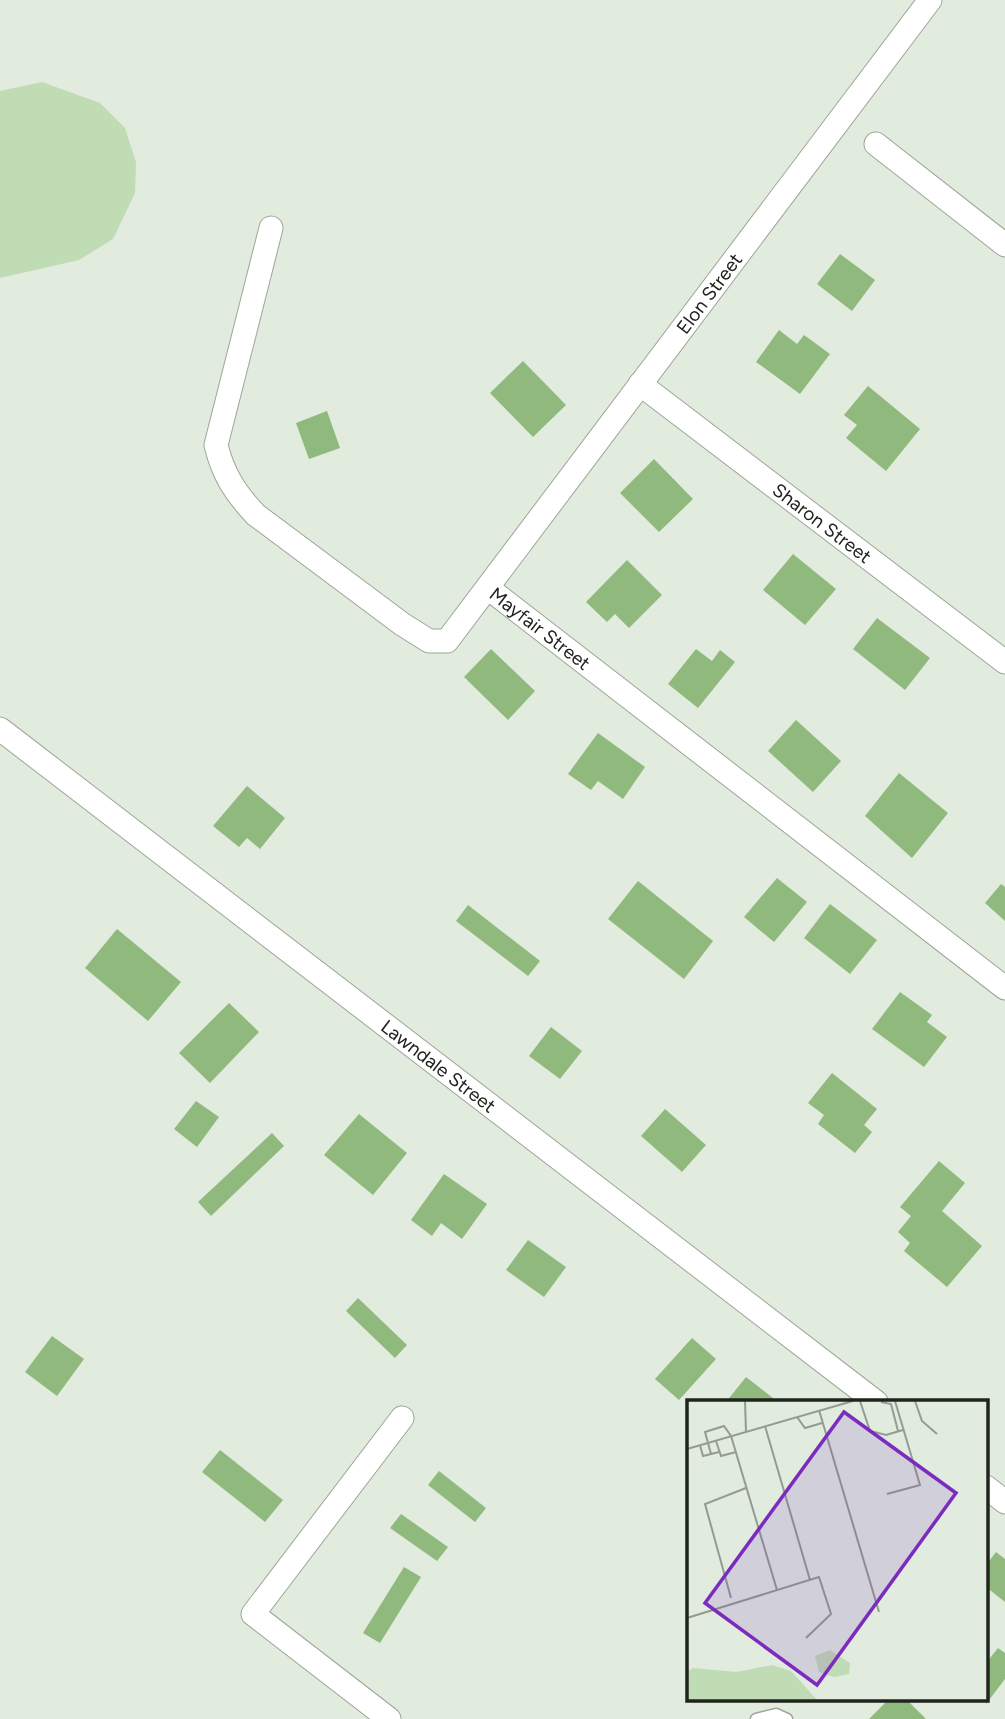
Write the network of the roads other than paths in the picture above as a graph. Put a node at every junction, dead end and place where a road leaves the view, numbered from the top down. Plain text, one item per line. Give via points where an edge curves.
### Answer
1 (930, 0) edge
2 (876, 144) dead end
3 (271, 228) dead end
4 (1005, 245) edge
5 (640, 384) junction
6 (488, 588) junction
7 (1005, 662) edge
8 (0, 729) edge
9 (1005, 988) edge
10 (873, 1400) edge
11 (402, 1418) dead end
12 (988, 1489) edge
13 (1005, 1502) edge
14 (389, 1719) edge
15 (756, 1719) edge
16 (786, 1719) edge

1 - 5 street, Elon Street
2 - 4 street
3 - 6 street, Mayfair Street via 216,445 223,471 237,495 256,514 429,640 447,641
5 - 6 street, Elon Street
5 - 7 street, Sharon Street
6 - 9 street, Mayfair Street
8 - 10 street, Lawndale Street
11 - 14 street via 253,1614
12 - 13 street
15 - 16 lane via 776,1714

